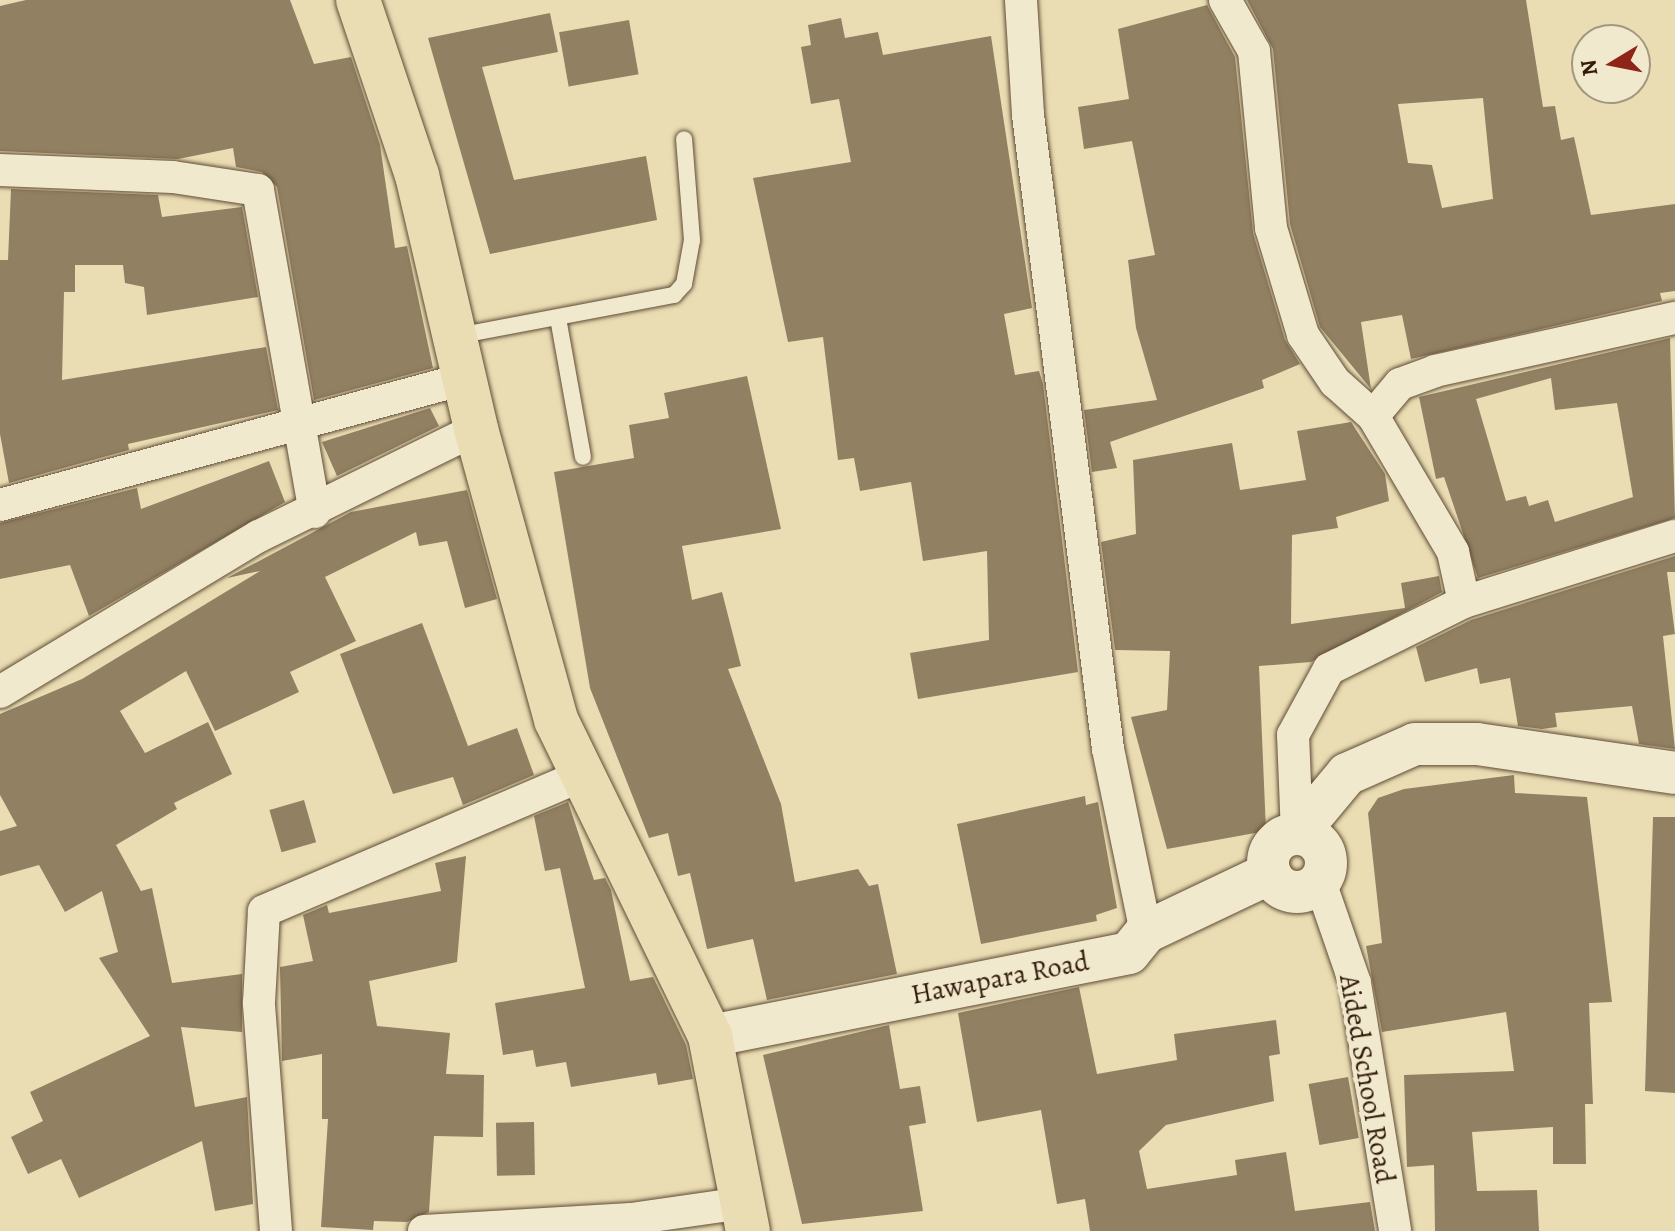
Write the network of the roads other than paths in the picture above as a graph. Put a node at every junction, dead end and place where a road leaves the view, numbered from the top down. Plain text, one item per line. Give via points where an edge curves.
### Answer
1 (358, 0) edge
2 (1021, 0) edge
3 (1225, 0) edge
4 (684, 139) dead end
5 (0, 170) edge
6 (558, 318) junction
7 (1675, 318) edge
8 (456, 337) junction
9 (464, 379) junction
10 (1373, 416) junction
11 (301, 419) junction
12 (476, 429) junction
13 (583, 457) dead end
14 (0, 505) edge
15 (315, 512) junction
16 (1675, 536) edge
17 (1464, 602) junction
18 (0, 692) edge
19 (1675, 773) edge
20 (580, 776) junction
21 (1297, 834) junction
22 (1270, 873) junction
23 (1320, 882) junction
24 (1146, 932) junction
25 (710, 1036) junction
26 (746, 1217) edge
27 (276, 1231) edge
28 (424, 1231) edge
29 (1395, 1231) edge

1 - 8 main road via 417,175
2 - 24 street via 1028,115 1108,749
3 - 10 street via 1254,51 1282,281 1303,335 1335,382
4 - 6 lane via 693,201 684,284 667,298
5 - 11 street via 254,186
6 - 8 lane
6 - 13 lane
7 - 10 street via 1435,371 1400,384
8 - 9 main road
9 - 11 street
9 - 12 main road
10 - 17 street via 1453,552
11 - 14 street
11 - 15 street
12 - 15 street
12 - 20 main road via 556,720
15 - 18 street via 259,536
16 - 17 street
17 - 21 street via 1329,669 1293,735
19 - 21 street via 1477,744 1415,744 1368,761 1331,786
20 - 25 main road
20 - 27 street via 264,911 259,1003
21 - 22 street via 1276,846
21 - 23 street via 1321,845 1326,866
22 - 23 street via 1288,892
22 - 24 street, Hawapara Road
23 - 29 street, Aided School Road via 1355,983
24 - 25 street, Hawapara Road via 1129,953
25 - 26 main road
26 - 28 street

